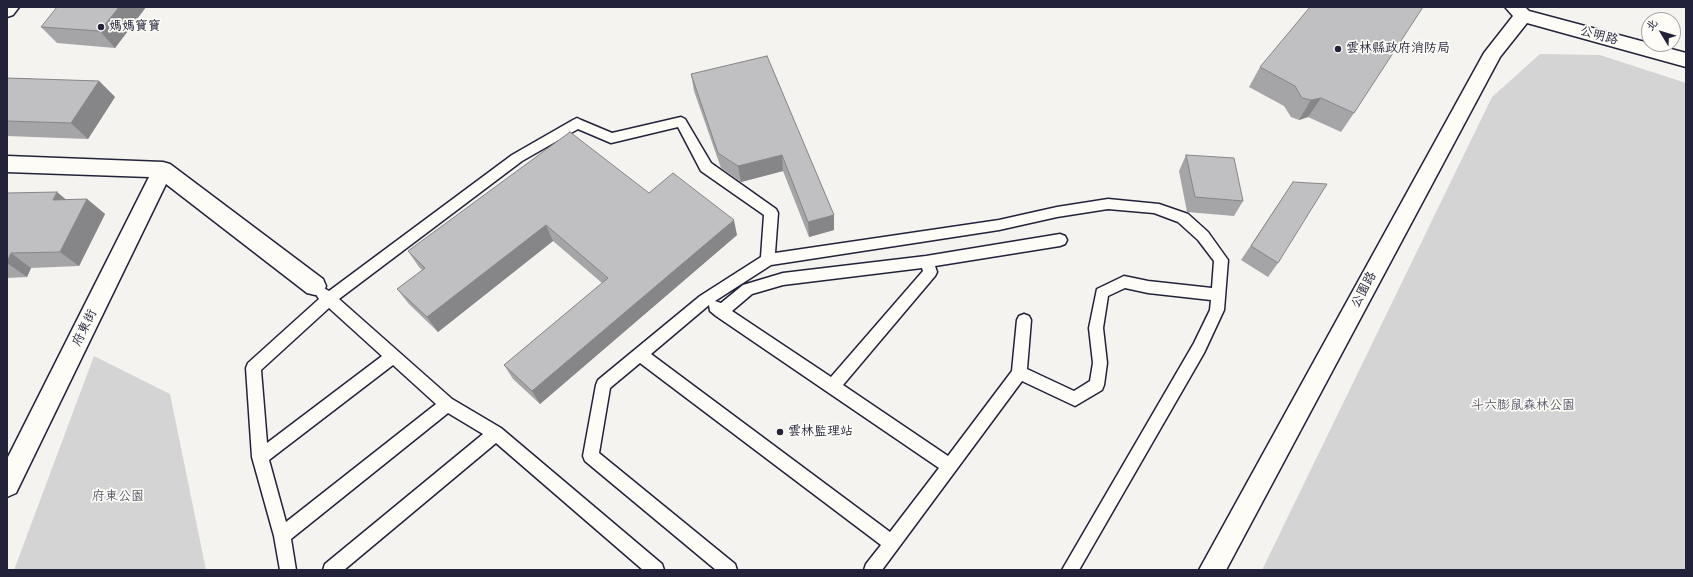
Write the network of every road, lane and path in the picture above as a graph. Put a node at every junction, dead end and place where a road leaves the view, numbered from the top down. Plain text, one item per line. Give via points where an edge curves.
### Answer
1 (10, 7) edge
2 (7, 11) edge
3 (1519, 12) edge
4 (1686, 60) edge
5 (7, 164) edge
6 (163, 170) junction
7 (1060, 240) dead end
8 (768, 260) junction
9 (926, 262) junction
10 (322, 293) junction
11 (1218, 295) junction
12 (705, 300) junction
13 (721, 312) junction
14 (1024, 320) dead end
15 (640, 354) junction
16 (393, 356) junction
17 (1019, 373) junction
18 (832, 387) junction
19 (447, 404) junction
20 (496, 433) junction
21 (260, 457) junction
22 (950, 466) junction
23 (7, 484) edge
24 (282, 536) junction
25 (892, 543) junction
26 (288, 570) edge
27 (330, 570) edge
28 (656, 570) edge
29 (729, 570) edge
30 (872, 570) edge
31 (1070, 570) edge
32 (1212, 570) edge

1 - 2 street
3 - 4 street, 公明路
3 - 32 street, 公園路 via 1493,53
5 - 6 street
6 - 10 street
6 - 23 street, 府東街
7 - 9 lane
8 - 10 lane via 771,213 706,167 681,122 611,138 577,123 517,158
8 - 11 lane via 999,225 1108,204 1154,208 1183,218 1203,236 1221,260
8 - 12 lane
9 - 13 lane via 784,279 748,289
9 - 18 lane via 930,272
10 - 16 lane
10 - 21 lane via 253,368
11 - 17 lane via 1124,282 1102,294 1096,328 1100,363 1097,385 1075,399
11 - 31 lane via 1217,310 1199,348
12 - 13 lane
12 - 15 lane
13 - 18 lane
14 - 17 lane
15 - 25 lane
15 - 29 lane via 604,385 591,456
16 - 19 lane
16 - 21 lane
17 - 22 lane
18 - 22 lane
19 - 20 lane
19 - 24 lane
20 - 27 lane
20 - 28 lane
21 - 24 lane
22 - 25 lane
24 - 26 lane
25 - 30 lane

